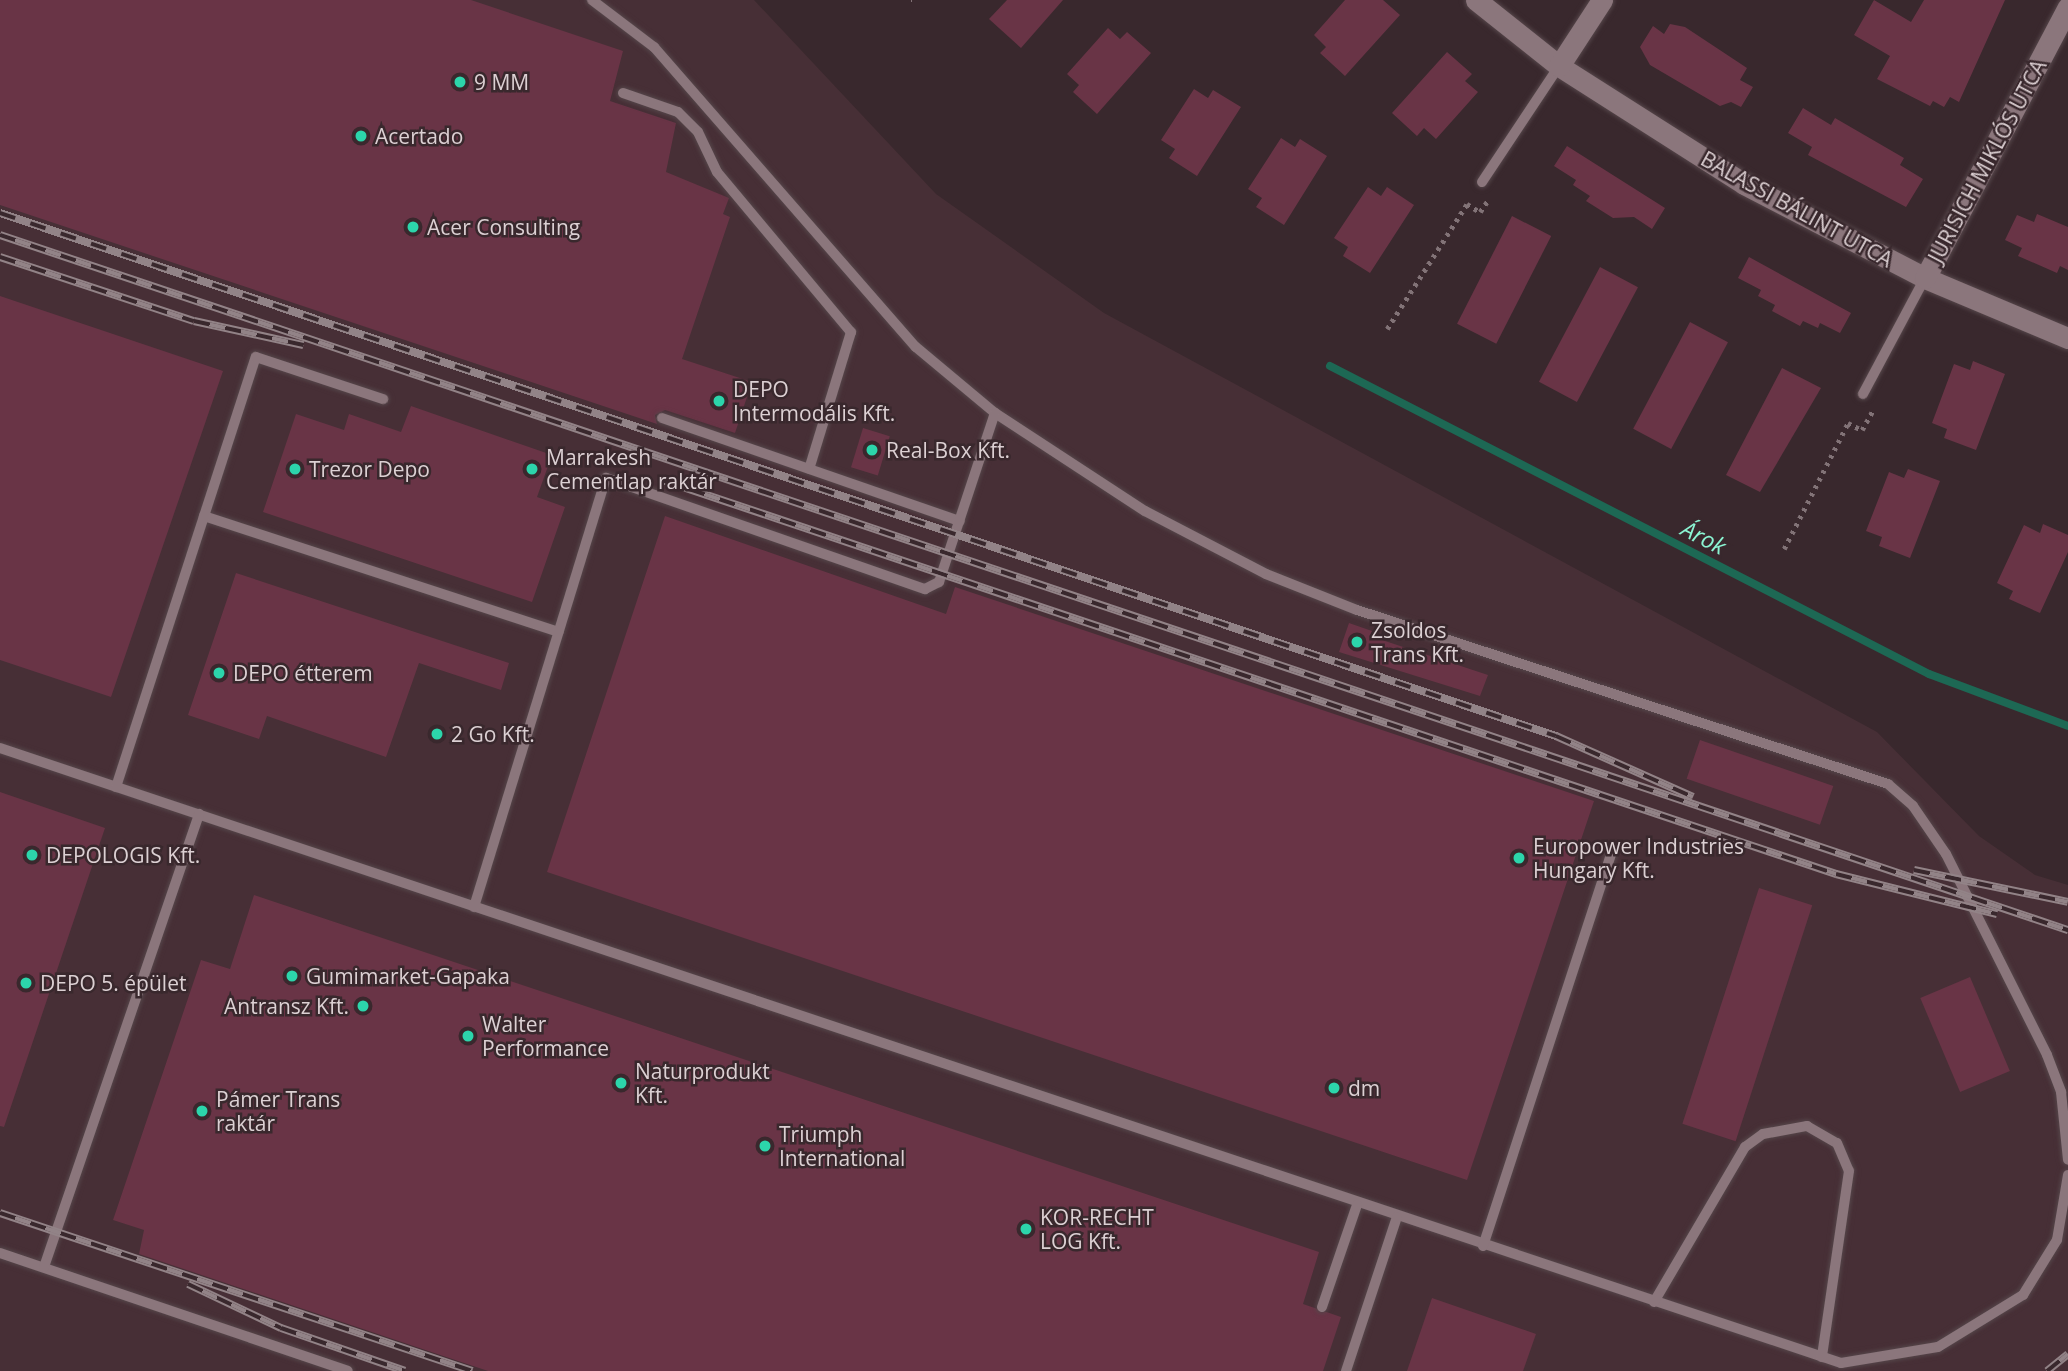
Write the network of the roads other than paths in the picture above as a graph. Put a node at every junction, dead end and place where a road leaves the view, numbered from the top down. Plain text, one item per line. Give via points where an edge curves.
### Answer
1 (592, 0) edge
2 (1476, 0) edge
3 (1602, 0) edge
4 (2068, 7) edge
5 (1559, 66) junction
6 (623, 93) dead end
7 (1482, 182) dead end
8 (1925, 278) junction
9 (2068, 338) edge
10 (1863, 394) dead end
11 (383, 399) dead end
12 (995, 414) junction
13 (662, 418) dead end
14 (810, 469) junction
15 (204, 516) junction
16 (960, 521) junction
17 (559, 632) junction
18 (0, 748) edge
19 (116, 786) junction
20 (199, 814) junction
21 (1612, 851) dead end
22 (474, 907) junction
23 (2068, 1160) edge
24 (2068, 1175) edge
25 (1357, 1205) junction
26 (1397, 1217) junction
27 (2063, 1243) edge
28 (1483, 1246) junction
29 (0, 1253) edge
30 (44, 1267) junction
31 (1654, 1302) junction
32 (1322, 1307) dead end
33 (1822, 1357) junction
34 (1840, 1367) edge
35 (348, 1371) edge
36 (1346, 1371) edge

1 - 12 lane via 654,47 916,347
2 - 5 street, BALASSI BÁLINT UTCA
3 - 5 street
4 - 8 street, JURISICH MIKLÓS UTCA
5 - 7 lane
5 - 8 street, BALASSI BÁLINT UTCA via 1744,184
6 - 14 lane via 685,118 717,172 851,332
8 - 9 street, BALASSI BÁLINT UTCA
8 - 10 lane
11 - 15 lane via 256,357
12 - 16 lane
12 - 23 lane via 1145,511 1266,574 1357,610 1888,784 1913,806 1946,854 2047,1055 2061,1092
13 - 14 lane
14 - 16 lane
15 - 17 lane
15 - 19 lane
16 - 17 lane via 939,582 925,589 606,478
17 - 22 lane
18 - 19 lane
19 - 20 lane
20 - 22 lane
20 - 30 lane
21 - 28 lane
22 - 25 lane
24 - 27 lane
25 - 26 lane
25 - 32 lane
26 - 28 lane
26 - 36 lane
27 - 34 lane via 2023,1295 1964,1337 1898,1357
28 - 31 lane
29 - 30 lane
30 - 35 lane
31 - 33 lane
31 - 33 lane via 1745,1147 1763,1134 1807,1126 1837,1143 1849,1171
33 - 34 lane

